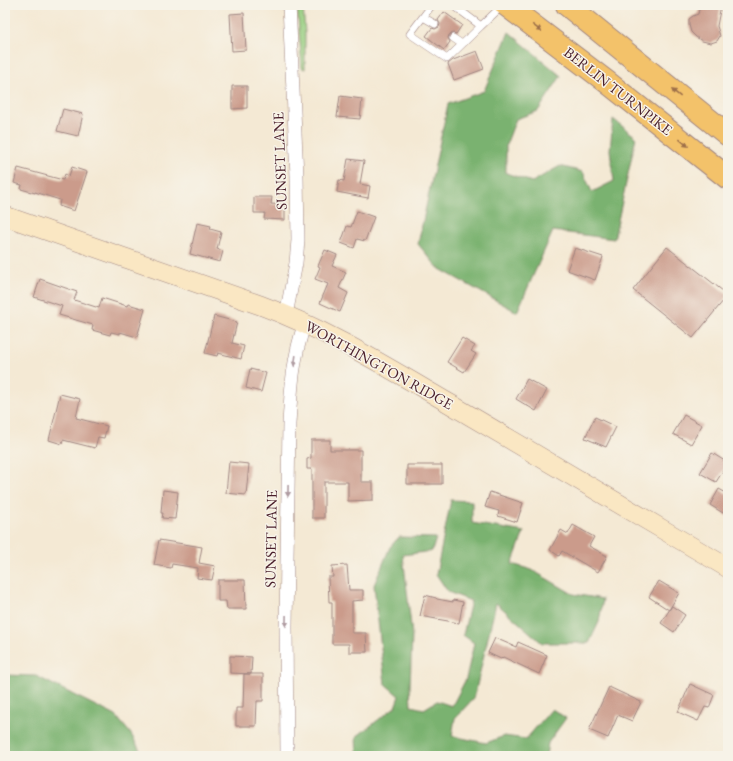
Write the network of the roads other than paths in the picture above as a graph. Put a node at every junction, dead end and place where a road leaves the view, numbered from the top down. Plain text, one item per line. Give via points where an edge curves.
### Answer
1 (289, 5) edge
2 (432, 5) edge
3 (453, 5) edge
4 (503, 5) edge
5 (506, 5) edge
6 (567, 5) edge
7 (423, 17) junction
8 (435, 24) dead end
9 (481, 26) junction
10 (453, 38) dead end
11 (462, 44) junction
12 (728, 135) edge
13 (728, 178) edge
14 (5, 216) edge
15 (286, 315) junction
16 (305, 323) junction
17 (728, 568) edge
18 (287, 756) edge

1 - 15 street, SUNSET LANE via 298,233 296,263
2 - 7 lane
3 - 9 lane
4 - 9 lane
5 -> 13 highway, BERLIN TURNPIKE
12 -> 6 highway
7 - 8 lane
7 - 11 lane via 410,34 447,59
9 - 11 lane
10 - 11 lane
14 - 15 street, WORTHINGTON RIDGE
15 - 16 street, WORTHINGTON RIDGE
16 - 17 street, WORTHINGTON RIDGE via 362,353
16 -> 18 street, SUNSET LANE via 297,350 289,424

